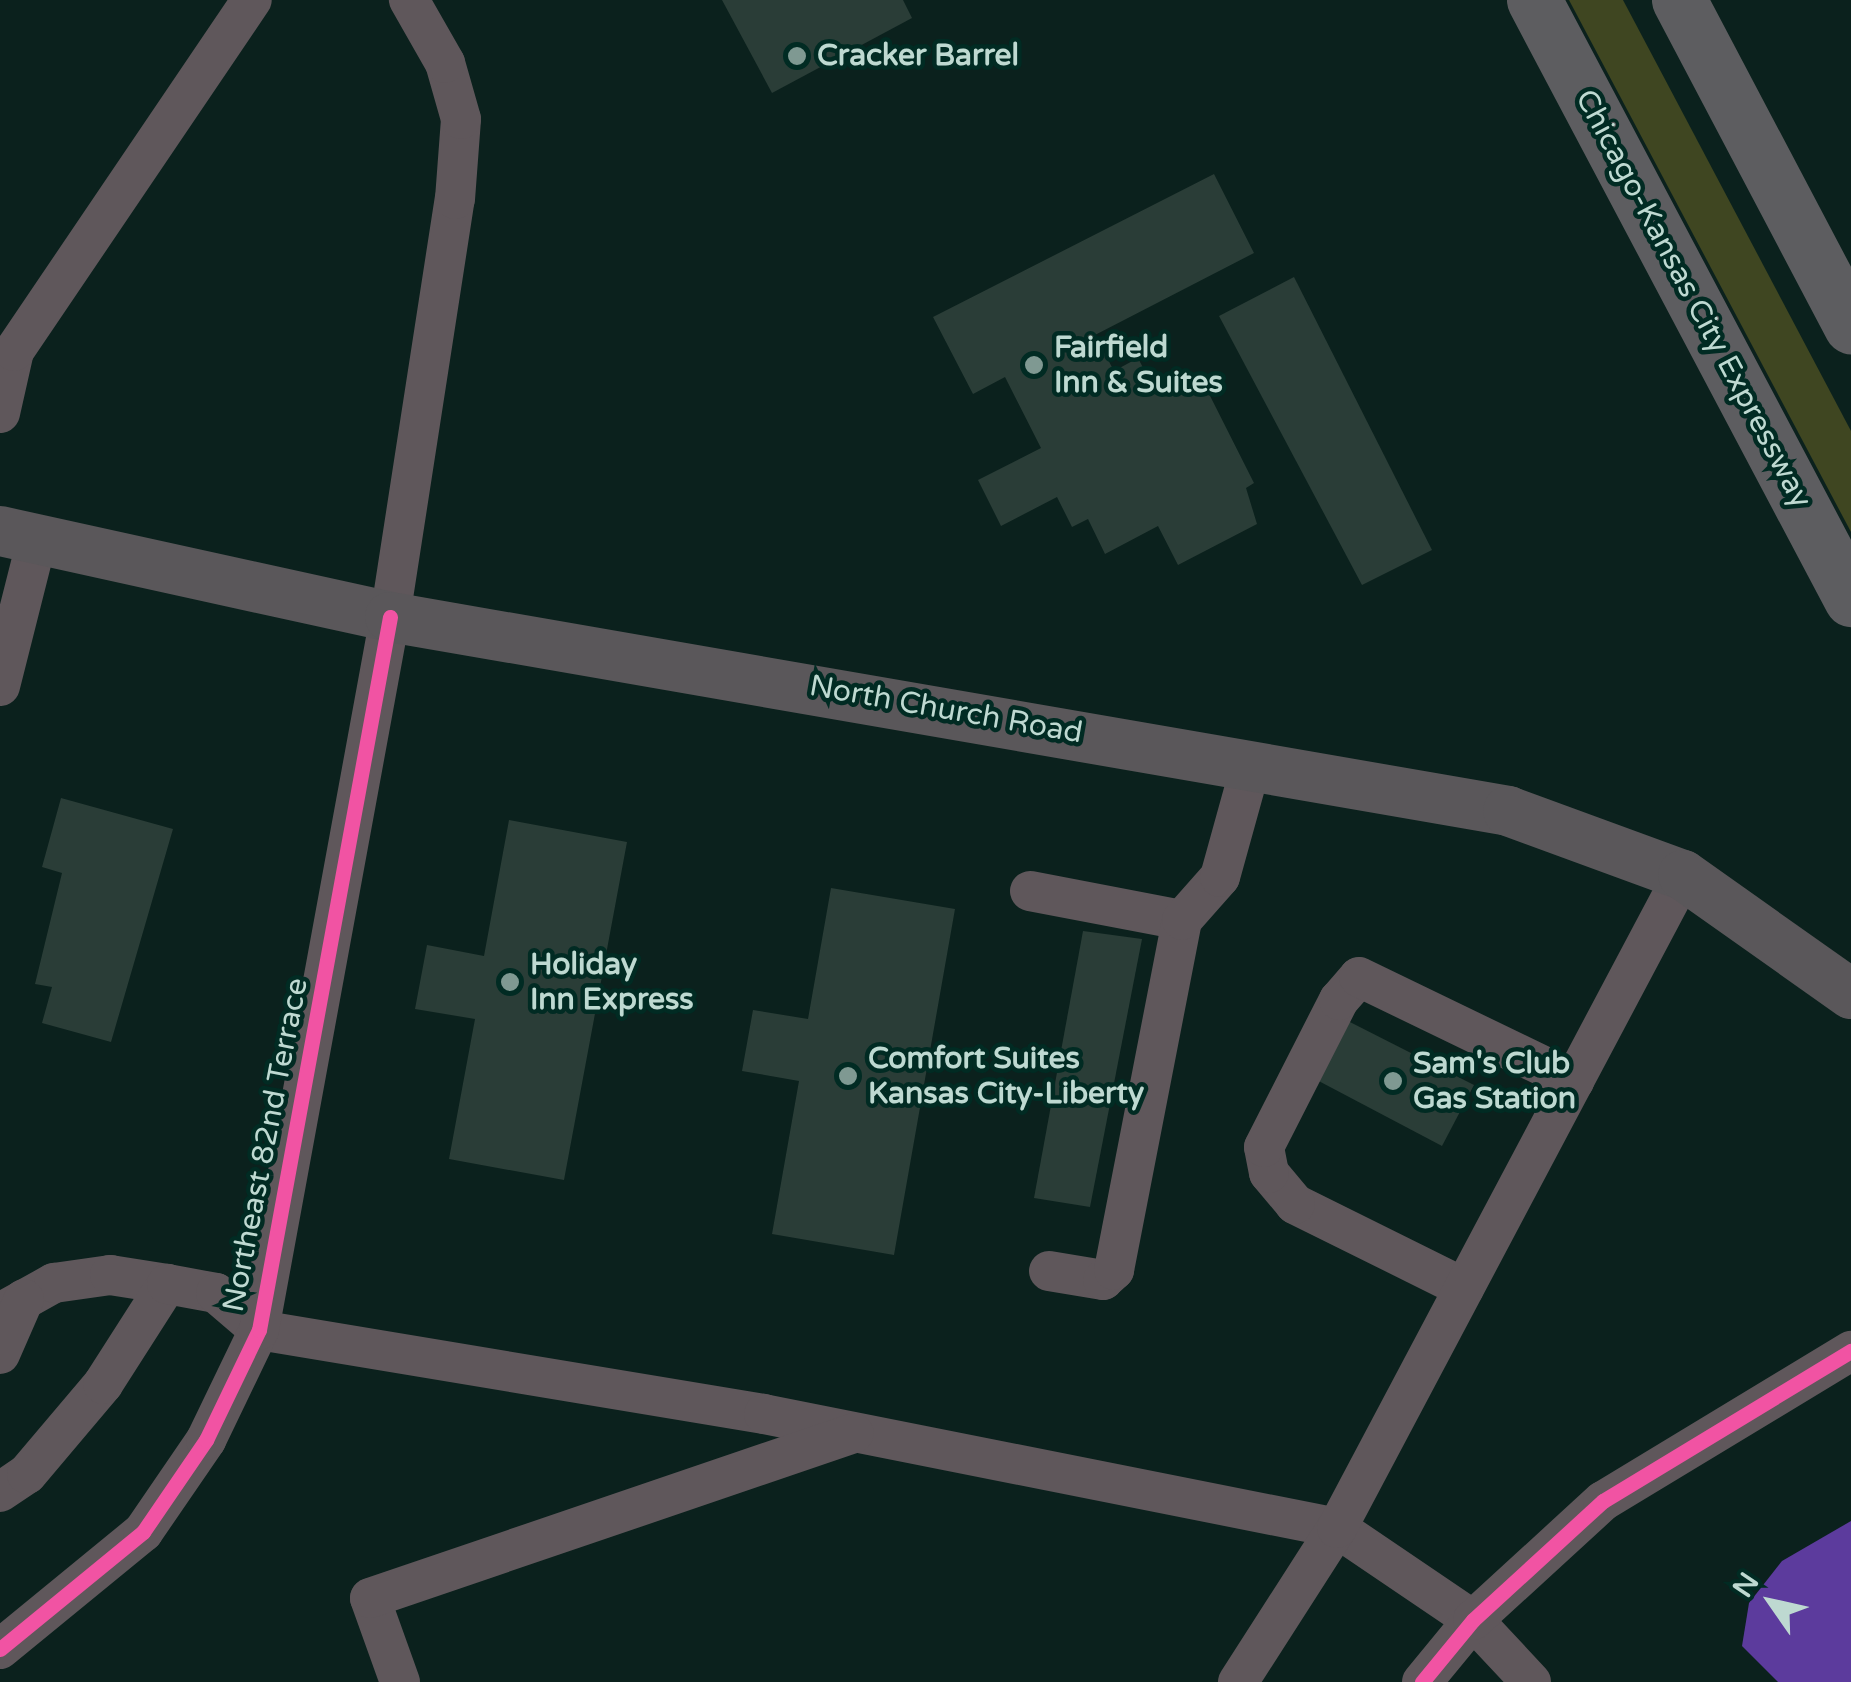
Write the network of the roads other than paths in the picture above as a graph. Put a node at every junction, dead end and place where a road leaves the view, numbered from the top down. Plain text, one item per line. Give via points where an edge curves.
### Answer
1 (252, 0) edge
2 (409, 0) edge
3 (1534, 0) edge
4 (1679, 0) edge
5 (1851, 326) edge
6 (7, 356) edge
7 (0, 413) edge
8 (18, 537) edge
9 (1851, 599) edge
10 (390, 617) junction
11 (0, 686) edge
12 (1250, 765) junction
13 (1683, 876) junction
14 (1030, 891) dead end
15 (1182, 920) junction
16 (1851, 994) edge
17 (1574, 1081) junction
18 (1050, 1272) dead end
19 (167, 1284) junction
20 (1464, 1288) junction
21 (12, 1306) edge
22 (260, 1330) junction
23 (1851, 1350) edge
24 (0, 1354) edge
25 (855, 1433) junction
26 (0, 1492) edge
27 (1337, 1528) junction
28 (1473, 1620) junction
29 (0, 1650) edge
30 (400, 1682) edge
31 (1238, 1682) edge
32 (1422, 1682) edge
33 (1531, 1682) edge

1 - 6 street
2 - 10 street, Northeast 82nd Terrace via 445,62 461,119 456,199
3 - 9 highway, Chicago-Kansas City Expressway
4 - 5 highway
6 - 7 street
8 - 10 main road, North Church Road
8 - 11 street
10 - 12 main road, North Church Road
10 - 22 street, Northeast 82nd Terrace
12 - 13 main road, North Church Road via 1508,811
12 - 15 street via 1220,877
13 - 16 main road, North Church Road
13 - 17 street
14 - 15 street
15 - 18 street via 1114,1270 1104,1280
17 - 20 street
17 - 20 street via 1360,977 1339,1000 1264,1146 1269,1173 1295,1204
19 - 21 street via 110,1276 54,1283
19 - 22 street via 216,1293
19 - 26 street via 103,1384 27,1474
20 - 27 street
21 - 24 street
22 - 25 street
22 - 29 street, Northeast 82nd Terrace via 206,1440 143,1532
23 - 28 street via 1604,1501
25 - 27 street
25 - 30 street via 370,1598
27 - 28 street
27 - 31 street
28 - 32 street
28 - 33 street

